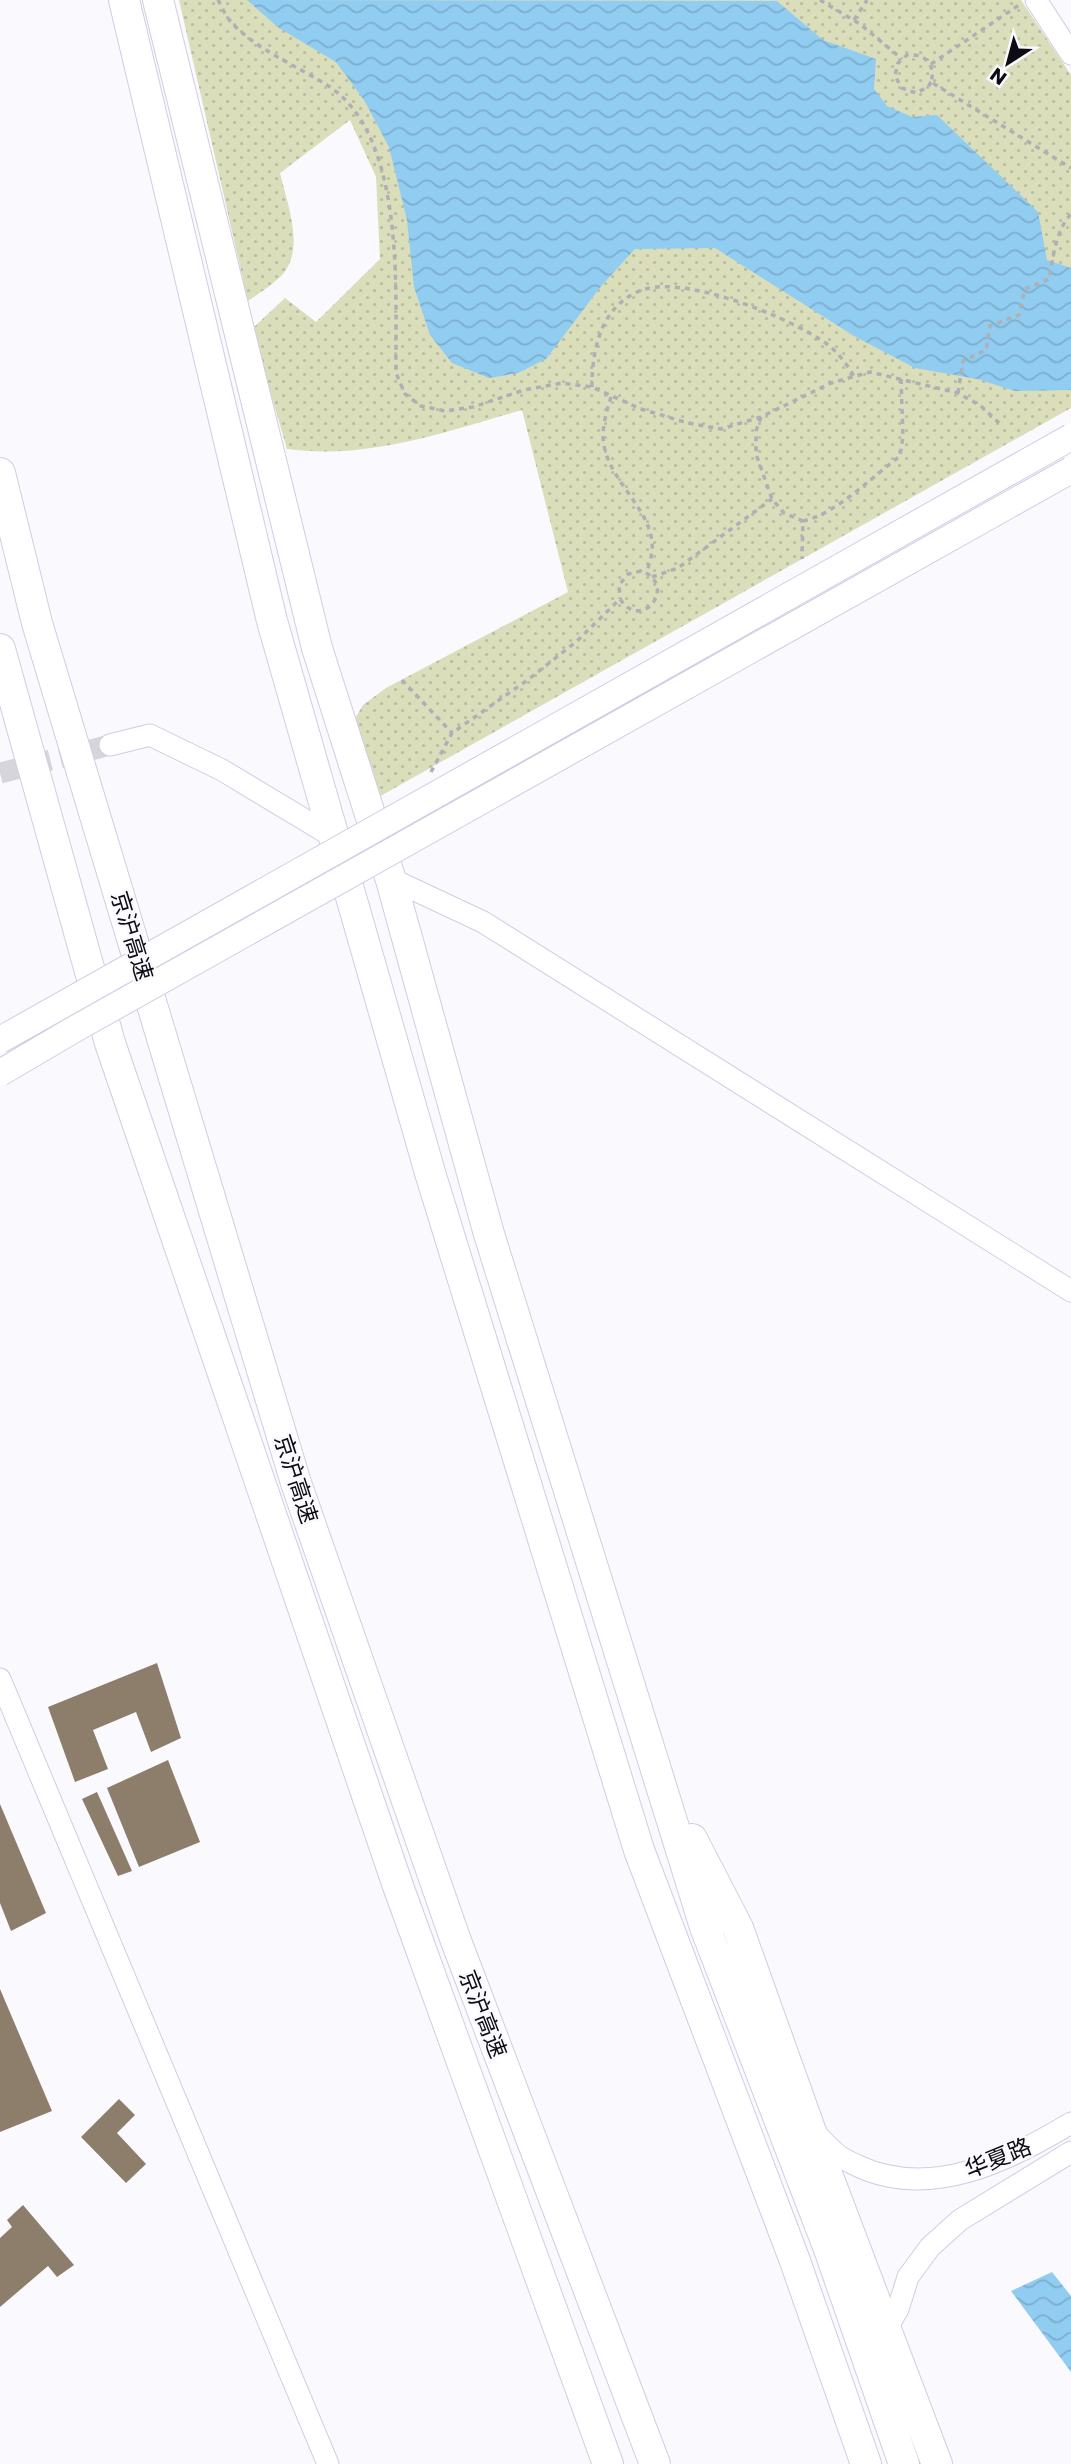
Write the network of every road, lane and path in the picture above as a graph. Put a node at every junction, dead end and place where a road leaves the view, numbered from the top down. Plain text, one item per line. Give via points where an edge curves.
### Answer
1 (124, 0) edge
2 (158, 0) edge
3 (218, 0) edge
4 (820, 0) edge
5 (867, 0) edge
6 (1027, 0) edge
7 (1036, 0) edge
8 (854, 20) junction
9 (1071, 54) edge
10 (902, 59) junction
11 (931, 64) junction
12 (931, 82) junction
13 (1071, 168) edge
14 (1071, 214) edge
15 (854, 376) junction
16 (901, 379) junction
17 (592, 387) junction
18 (958, 393) junction
19 (611, 396) junction
20 (761, 417) junction
21 (999, 423) dead end
22 (1071, 437) edge
23 (1071, 470) edge
24 (0, 473) edge
25 (772, 499) junction
26 (803, 521) junction
27 (802, 559) dead end
28 (647, 573) junction
29 (652, 578) junction
30 (620, 599) junction
31 (0, 649) edge
32 (402, 680) dead end
33 (452, 733) junction
34 (110, 745) tunnel mouth
35 (427, 779) dead end
36 (335, 838) junction
37 (391, 880) junction
38 (0, 1040) edge
39 (0, 1073) edge
40 (1071, 1291) edge
41 (0, 1679) edge
42 (656, 1768) junction
43 (1071, 2123) edge
44 (810, 2129) junction
45 (1071, 2152) edge
46 (887, 2328) junction
47 (328, 2464) edge
48 (608, 2464) edge
49 (655, 2464) edge
50 (866, 2464) edge
51 (904, 2464) edge
52 (937, 2464) edge

1 - 36 highway via 272,621
2 - 37 highway via 317,648
3 - 17 path via 230,22 251,40 352,105 368,134 380,166 394,234 396,373 405,394 421,406 445,411 562,383
4 - 8 path
5 - 8 path
6 - 11 path
7 - 9 street
8 - 10 path
10 - 11 path via 920,55
10 - 12 path via 895,76 902,88 916,93
11 - 12 path
12 - 13 path
14 - 18 path via 1053,256 1049,279 1025,289 1019,315 989,326 986,350 963,361
15 - 16 path via 870,372
15 - 17 path via 829,345 803,329 731,298 654,286 636,292 605,322 594,353
15 - 20 path
16 - 18 path
16 - 26 path via 900,456 831,509
17 - 19 path
18 - 21 path
19 - 20 path via 641,409 721,429
19 - 28 path via 604,449 618,480 649,526 652,550
20 - 25 path via 756,454
22 - 38 main road, bridge
23 - 39 main road, bridge
24 - 49 highway, 京沪高速 via 37,623 296,1483 456,1941
25 - 26 path via 784,513
25 - 29 path via 678,568
26 - 27 path
28 - 29 path
28 - 30 path via 634,571 622,578
29 - 30 path via 657,590 650,606 637,611
30 - 33 path via 577,641
31 - 48 highway, 京沪高速 via 110,1043 398,1886
32 - 33 path
33 - 35 path
34 - 36 street via 150,735 222,770
36 - 37 street
36 - 50 highway via 431,1176 639,1850 795,2260
37 - 40 street via 483,922
37 - 42 highway via 489,1234
41 - 47 street
42 - 44 highway via 738,1928
42 - 51 highway via 705,1927 829,2249
43 - 44 street, 华夏路 via 967,2173 922,2180 878,2175 840,2157
44 - 46 highway
45 - 46 street, 华夏路 via 960,2220 930,2247 908,2277
46 - 52 highway

